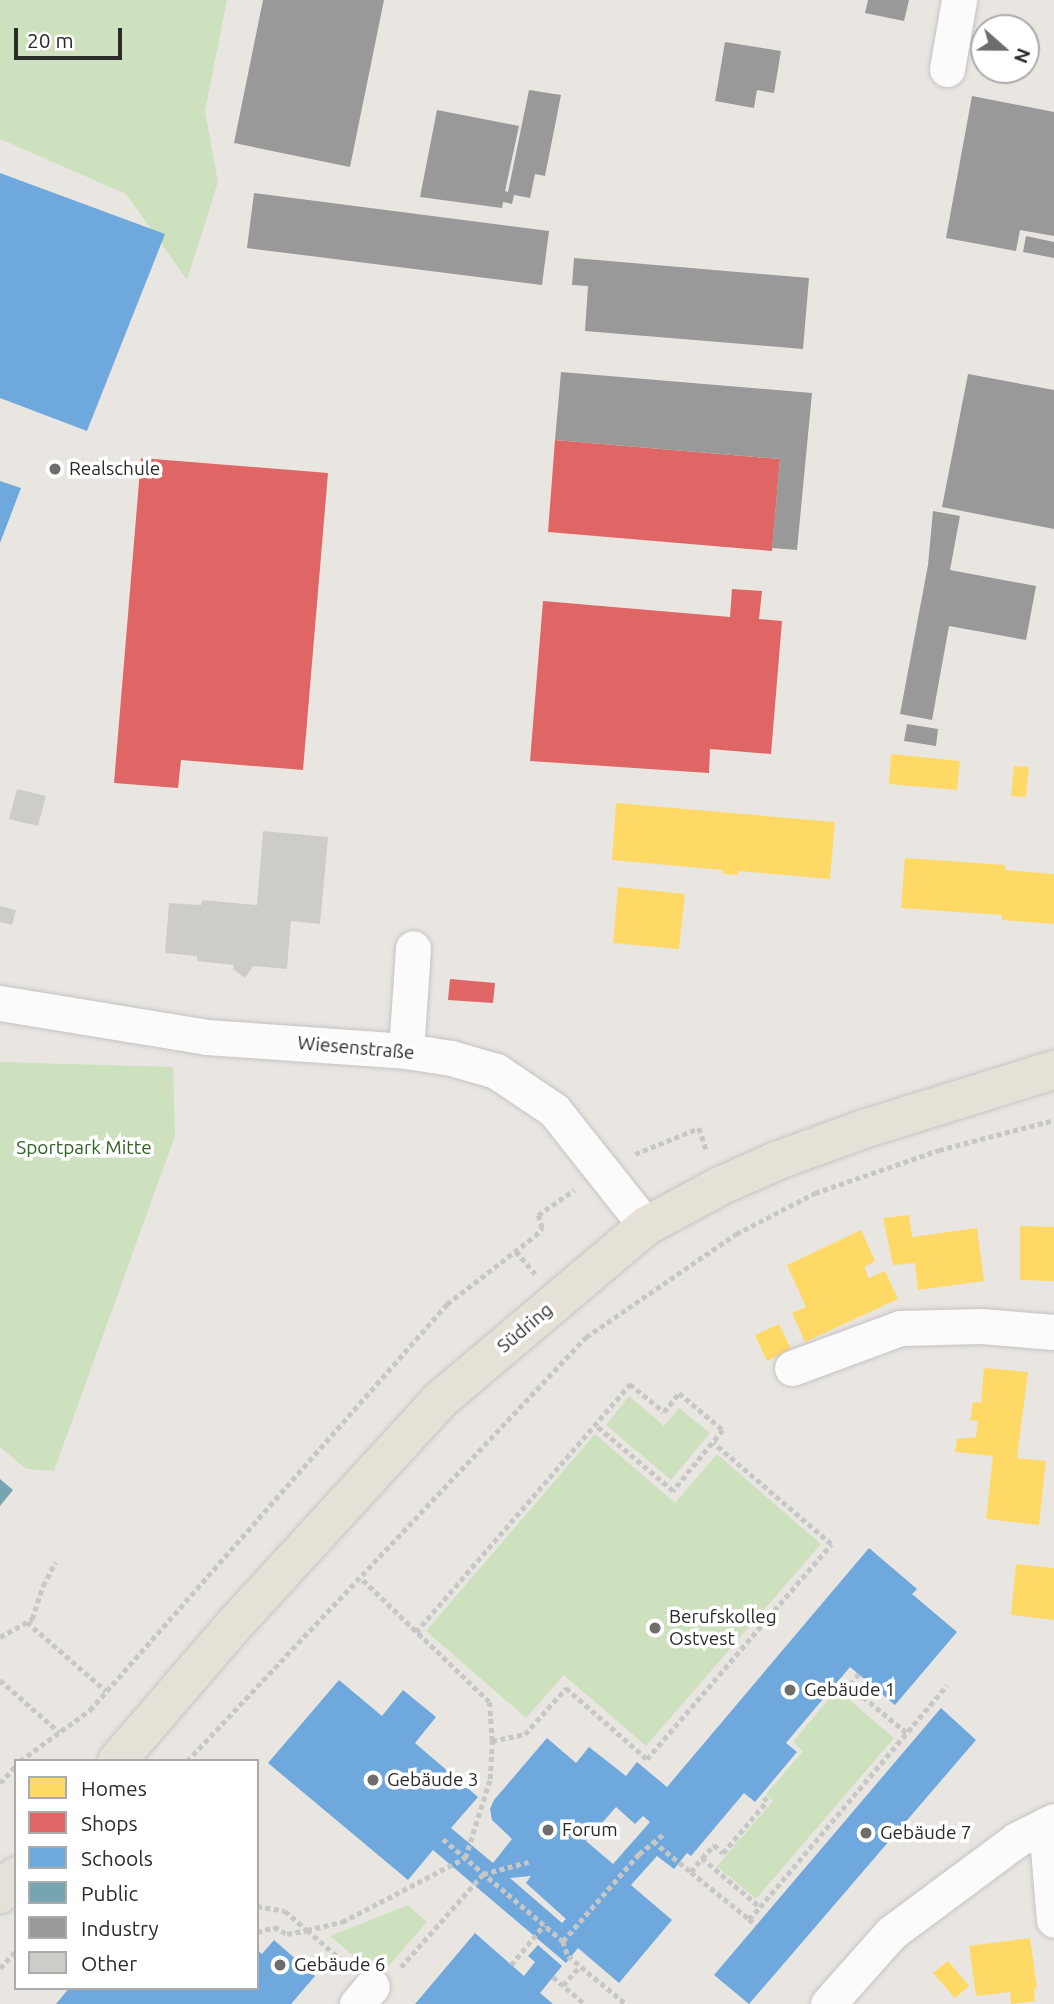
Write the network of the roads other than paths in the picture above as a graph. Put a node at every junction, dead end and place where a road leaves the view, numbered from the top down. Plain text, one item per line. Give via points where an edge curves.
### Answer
1 (959, 0) edge
2 (947, 69) dead end
3 (413, 948) dead end
4 (0, 1003) edge
5 (406, 1051) junction
6 (1054, 1070) edge
7 (646, 1226) junction
8 (1054, 1332) edge
9 (792, 1368) dead end
10 (119, 1759) edge
11 (1050, 1823) edge
12 (14, 1878) edge
13 (0, 1894) edge
14 (1054, 1920) edge
15 (828, 2004) edge

1 - 2 street
3 - 5 street
4 - 5 street, Wiesenstraße via 207,1037
5 - 7 street, Wiesenstraße via 495,1071 554,1110
6 - 7 main road, Südring via 776,1161
7 - 10 main road, Südring via 440,1400
8 - 9 street via 981,1326 900,1328
11 - 14 street
11 - 15 street via 1016,1840 891,1933
12 - 13 main road

